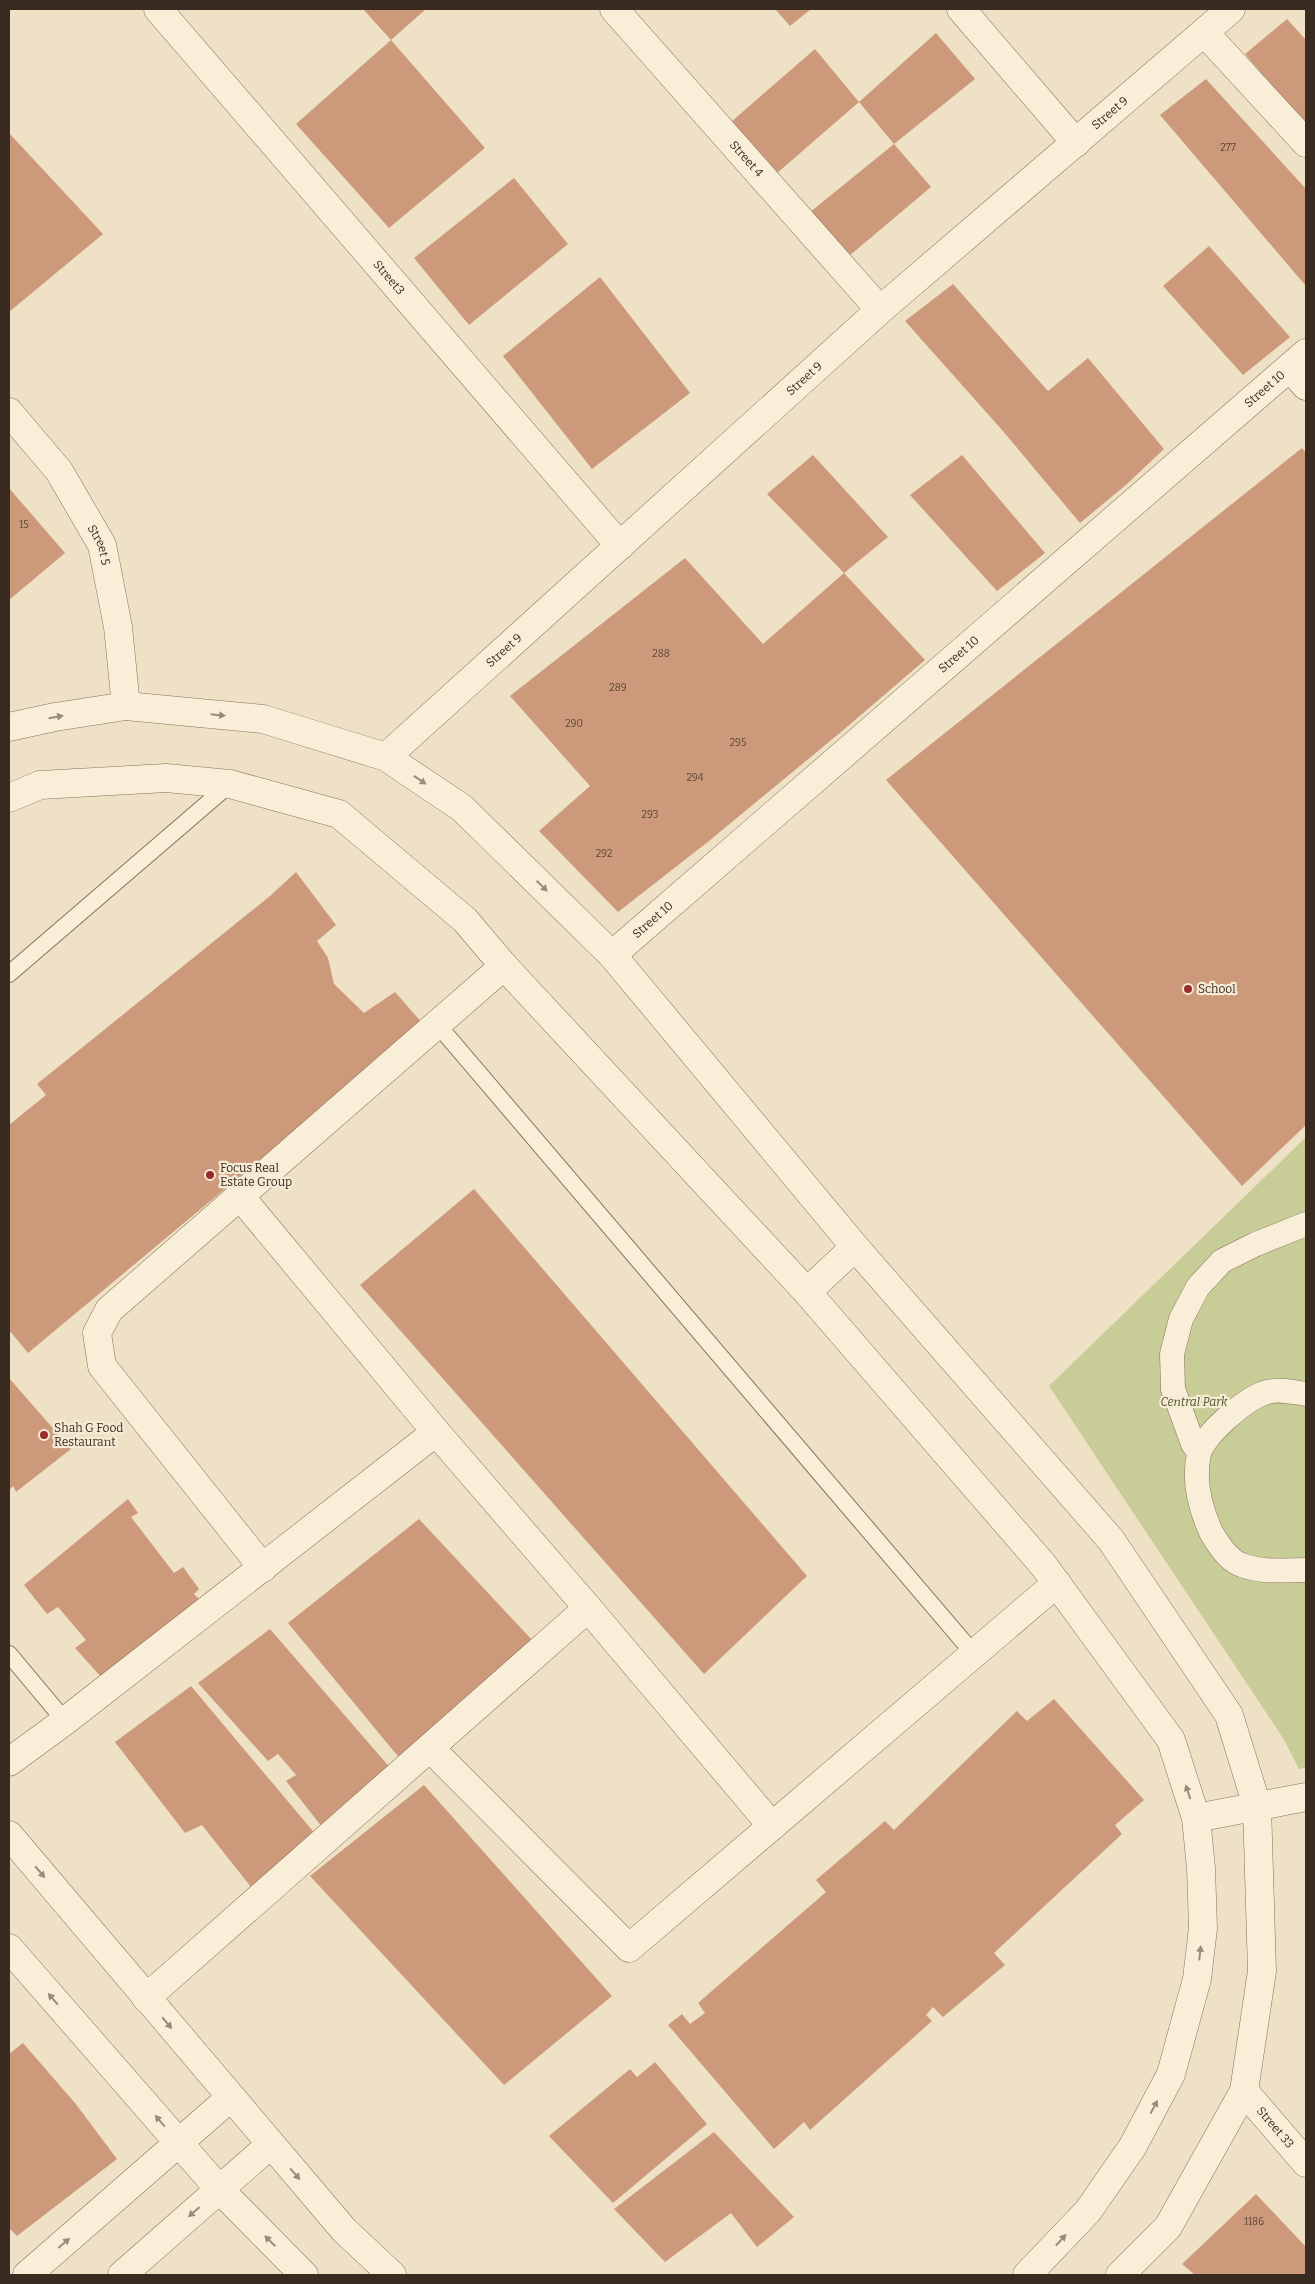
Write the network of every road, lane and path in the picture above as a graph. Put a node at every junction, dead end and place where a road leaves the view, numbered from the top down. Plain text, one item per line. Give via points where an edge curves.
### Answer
1 (158, 9) edge
2 (614, 9) edge
3 (961, 9) edge
4 (1230, 9) edge
5 (1204, 32) junction
6 (1076, 143) junction
7 (1306, 143) edge
8 (880, 310) junction
9 (1301, 369) edge
10 (9, 412) edge
11 (620, 546) junction
12 (126, 706) junction
13 (9, 727) edge
14 (386, 758) junction
15 (230, 784) junction
16 (9, 798) edge
17 (612, 955) junction
18 (504, 966) junction
19 (9, 974) edge
20 (436, 1024) junction
21 (240, 1196) junction
22 (1306, 1224) edge
23 (856, 1247) junction
24 (807, 1292) junction
25 (1306, 1394) edge
26 (436, 1432) junction
27 (1199, 1452) junction
28 (263, 1568) junction
29 (1306, 1570) edge
30 (1057, 1583) junction
31 (588, 1608) junction
32 (9, 1654) edge
33 (974, 1654) junction
34 (65, 1721) junction
35 (430, 1748) junction
36 (9, 1762) edge
37 (1306, 1797) edge
38 (1257, 1806) junction
39 (1196, 1818) junction
40 (772, 1826) junction
41 (9, 1835) edge
42 (9, 1948) edge
43 (146, 1998) junction
44 (1244, 2091) junction
45 (230, 2098) junction
46 (179, 2143) junction
47 (270, 2145) junction
48 (1306, 2163) edge
49 (220, 2190) junction
50 (27, 2275) edge
51 (122, 2275) edge
52 (304, 2275) edge
53 (392, 2275) edge
54 (1027, 2275) edge
55 (1120, 2275) edge

1 - 11 street, Street3
2 - 8 street, Street 4
3 - 6 street
4 - 5 street, Street 9
5 - 6 street, Street 9
5 - 7 street
6 - 8 street, Street 9
8 - 11 street, Street 9
9 - 17 street, Street 10
10 - 12 street, Street 5 via 59,471 102,545 118,627
11 - 14 street, Street 9
13 -> 12 street via 55,716
12 -> 14 street via 263,719
14 -> 17 street via 462,808
15 - 16 street via 166,778 40,785
15 - 18 street via 339,814 465,920
15 - 19 lane
17 - 23 street
18 - 20 street
18 - 24 street
20 - 21 street
20 - 33 lane
21 - 26 street
21 - 28 street via 109,1310 96,1333 102,1366
22 - 27 street via 1222,1262 1198,1287 1181,1319 1172,1354 1173,1389
23 - 24 street
23 - 38 street via 1111,1540 1229,1715
24 - 30 street
25 - 27 street via 1266,1392 1248,1400 1222,1420
26 - 28 street
26 - 31 street
27 - 29 street via 1197,1486 1202,1514 1217,1544 1240,1565 1264,1570
28 - 34 street
30 - 33 street
39 -> 30 street via 1171,1740
31 - 35 street
31 - 40 street
32 - 34 lane
33 - 40 street
34 - 36 street
35 - 40 street via 629,1948
35 - 43 street
37 - 38 street
38 - 39 street
38 - 44 street via 1262,1971
54 -> 39 street via 1088,2211 1133,2146 1171,2074 1197,1978 1203,1928
41 -> 43 street
46 -> 42 street
43 -> 45 street
44 - 48 street, Street 33
44 - 55 street via 1168,2227
45 - 46 street
45 - 47 street
46 - 49 street
50 -> 46 street
47 - 49 street
47 -> 53 street via 344,2230
49 -> 51 street
52 -> 49 street

